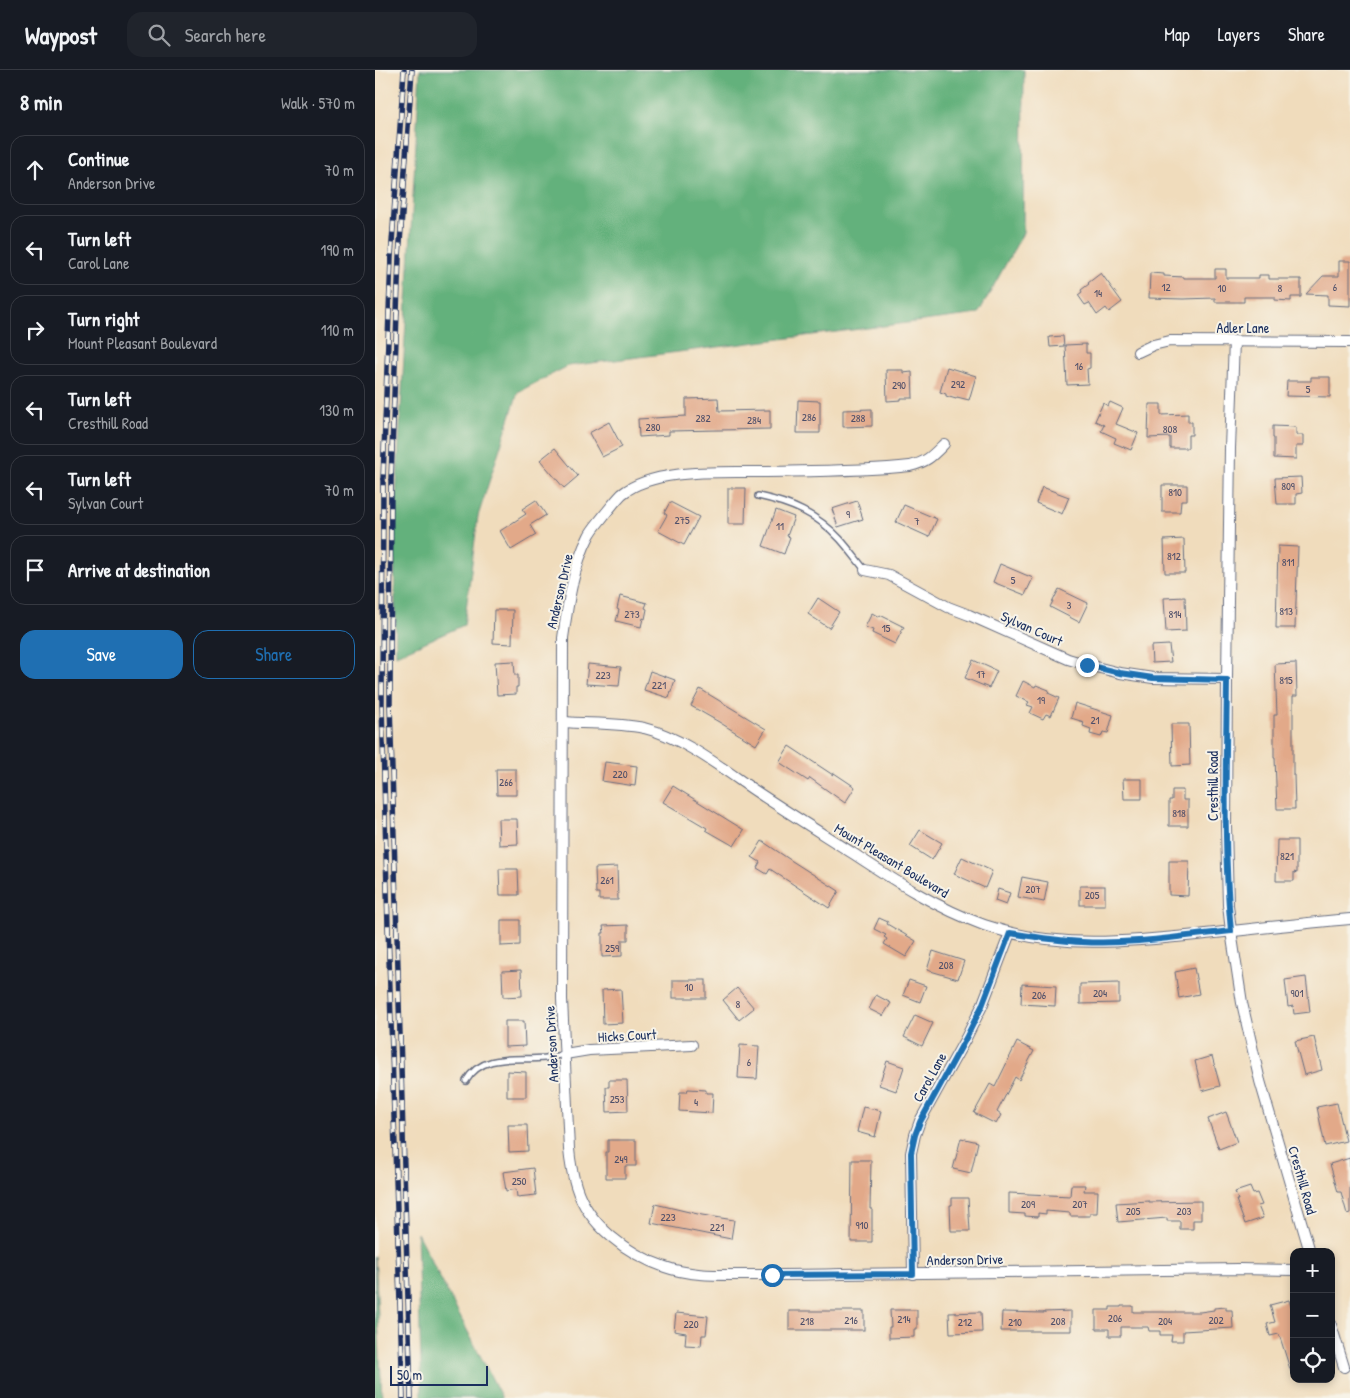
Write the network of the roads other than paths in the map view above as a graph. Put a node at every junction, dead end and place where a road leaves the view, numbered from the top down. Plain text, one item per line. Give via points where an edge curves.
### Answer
1 (1234, 341) junction
2 (1350, 342) edge
3 (1138, 352) dead end
4 (944, 444) dead end
5 (758, 496) dead end
6 (865, 570) joint
7 (1227, 680) junction
8 (563, 722) junction
9 (1350, 919) edge
10 (1231, 931) junction
11 (1010, 933) junction
12 (691, 1045) dead end
13 (565, 1054) junction
14 (466, 1081) dead end
15 (1309, 1248) edge
16 (1290, 1270) edge
17 (913, 1274) junction
18 (1335, 1338) edge
19 (1344, 1367) dead end

1 - 2 street, Adler Lane
1 - 3 street, Adler Lane via 1170,341
1 - 7 street, Cresthill Road
4 - 8 street, Anderson Drive via 922,463 910,466 688,473 650,480 622,494 590,534 575,574 563,638
5 - 6 lane via 793,505 813,516 841,540
6 - 7 street, Sylvan Court via 889,575 948,607 1087,665 1153,678
7 - 10 street, Cresthill Road via 1226,826
8 - 11 street, Mount Pleasant Boulevard via 644,728 670,738 695,750 911,890 948,910
8 - 13 street, Anderson Drive via 562,999
9 - 10 street, Mount Pleasant Boulevard
10 - 11 street, Mount Pleasant Boulevard via 1104,942
10 - 15 street, Cresthill Road via 1242,1004 1260,1081
11 - 17 street, Carol Lane via 982,1006 915,1135 911,1153
12 - 13 street, Hicks Court
13 - 14 lane via 495,1060 475,1069
13 - 17 street, Anderson Drive via 569,1149 576,1187 594,1219 624,1246 643,1258 686,1273
16 - 17 street, Anderson Drive
18 - 19 street

